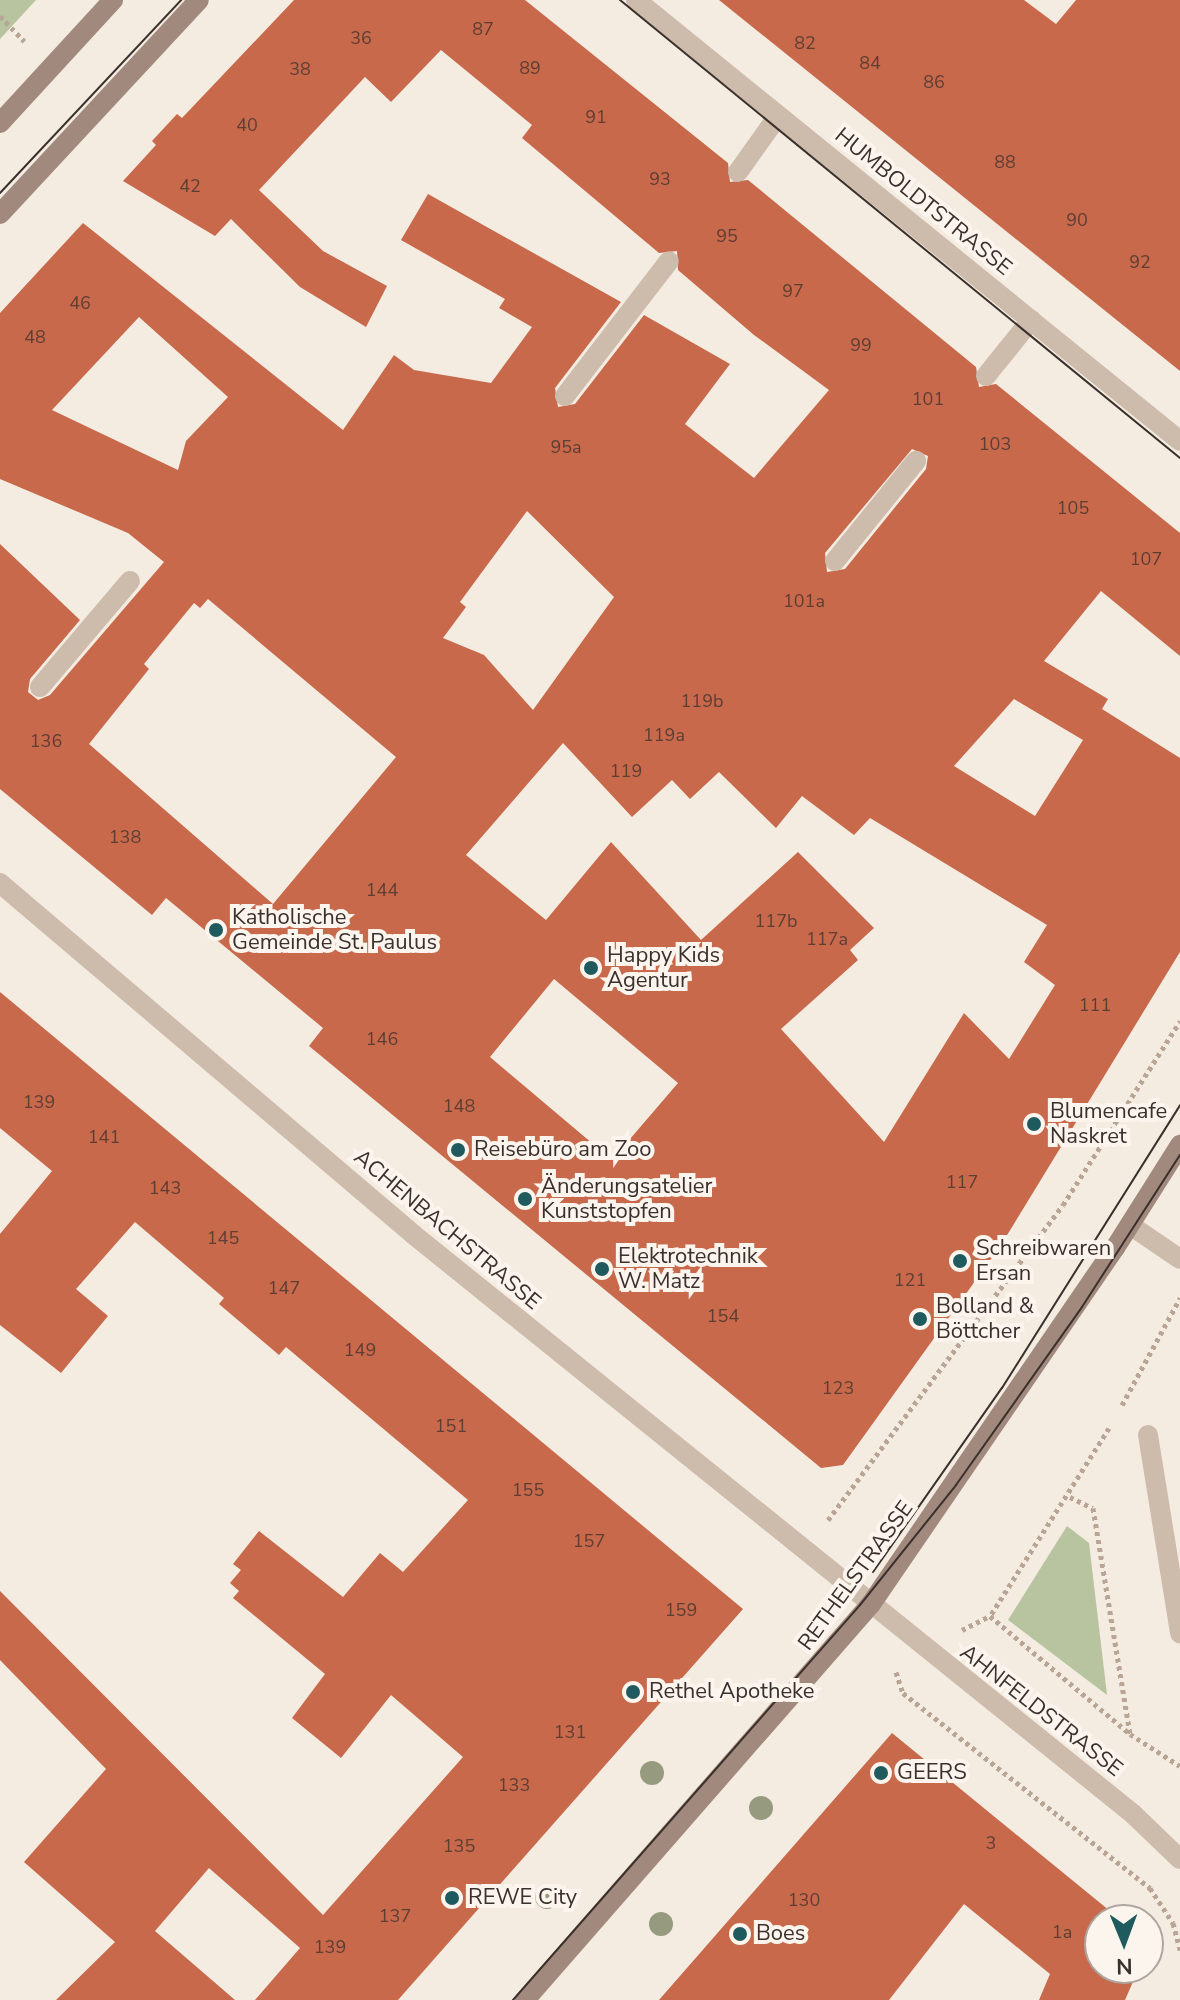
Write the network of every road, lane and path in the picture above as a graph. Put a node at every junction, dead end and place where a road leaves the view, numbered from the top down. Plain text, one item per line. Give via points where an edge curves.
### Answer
1 (113, 0) edge
2 (199, 0) edge
3 (636, 0) edge
4 (0, 16) edge
5 (23, 39) dead end
6 (778, 116) junction
7 (0, 123) edge
8 (738, 172) dead end
9 (0, 214) edge
10 (669, 261) dead end
11 (1031, 320) junction
12 (986, 376) dead end
13 (565, 396) dead end
14 (1180, 441) edge
15 (916, 461) dead end
16 (835, 561) dead end
17 (130, 581) dead end
18 (40, 687) dead end
19 (0, 883) edge
20 (1180, 1021) edge
21 (1180, 1145) edge
22 (1130, 1225) junction
23 (1180, 1259) edge
24 (1180, 1298) edge
25 (1119, 1411) dead end
26 (1112, 1423) dead end
27 (1148, 1435) dead end
28 (1070, 1497) junction
29 (806, 1550) junction
30 (871, 1604) junction
31 (1180, 1633) edge
32 (892, 1663) dead end
33 (1130, 1734) junction
34 (1180, 1766) edge
35 (1180, 1859) edge
36 (1180, 1950) edge
37 (525, 2000) edge

1 - 7 street
2 - 9 street
3 - 6 street, HUMBOLDTSTRASSE
4 - 5 path
6 - 8 street
6 - 11 street, HUMBOLDTSTRASSE
10 - 13 street
11 - 12 street
11 - 14 street, HUMBOLDTSTRASSE
15 - 16 street
17 - 18 street
19 - 29 street, ACHENBACHSTRASSE via 403,1225
20 - 29 path via 1063,1205
21 - 22 street, RETHELSTRASSE
22 - 23 street
22 - 30 street, RETHELSTRASSE
24 - 25 path
26 - 28 path
27 - 31 street
28 - 33 path via 1093,1508
28 - 33 path via 990,1616
29 - 30 street, ACHENBACHSTRASSE
30 - 35 street, AHNFELDSTRASSE via 1133,1814
30 - 37 street, RETHELSTRASSE
32 - 36 path via 903,1693 1150,1888 1173,1923
33 - 34 path

